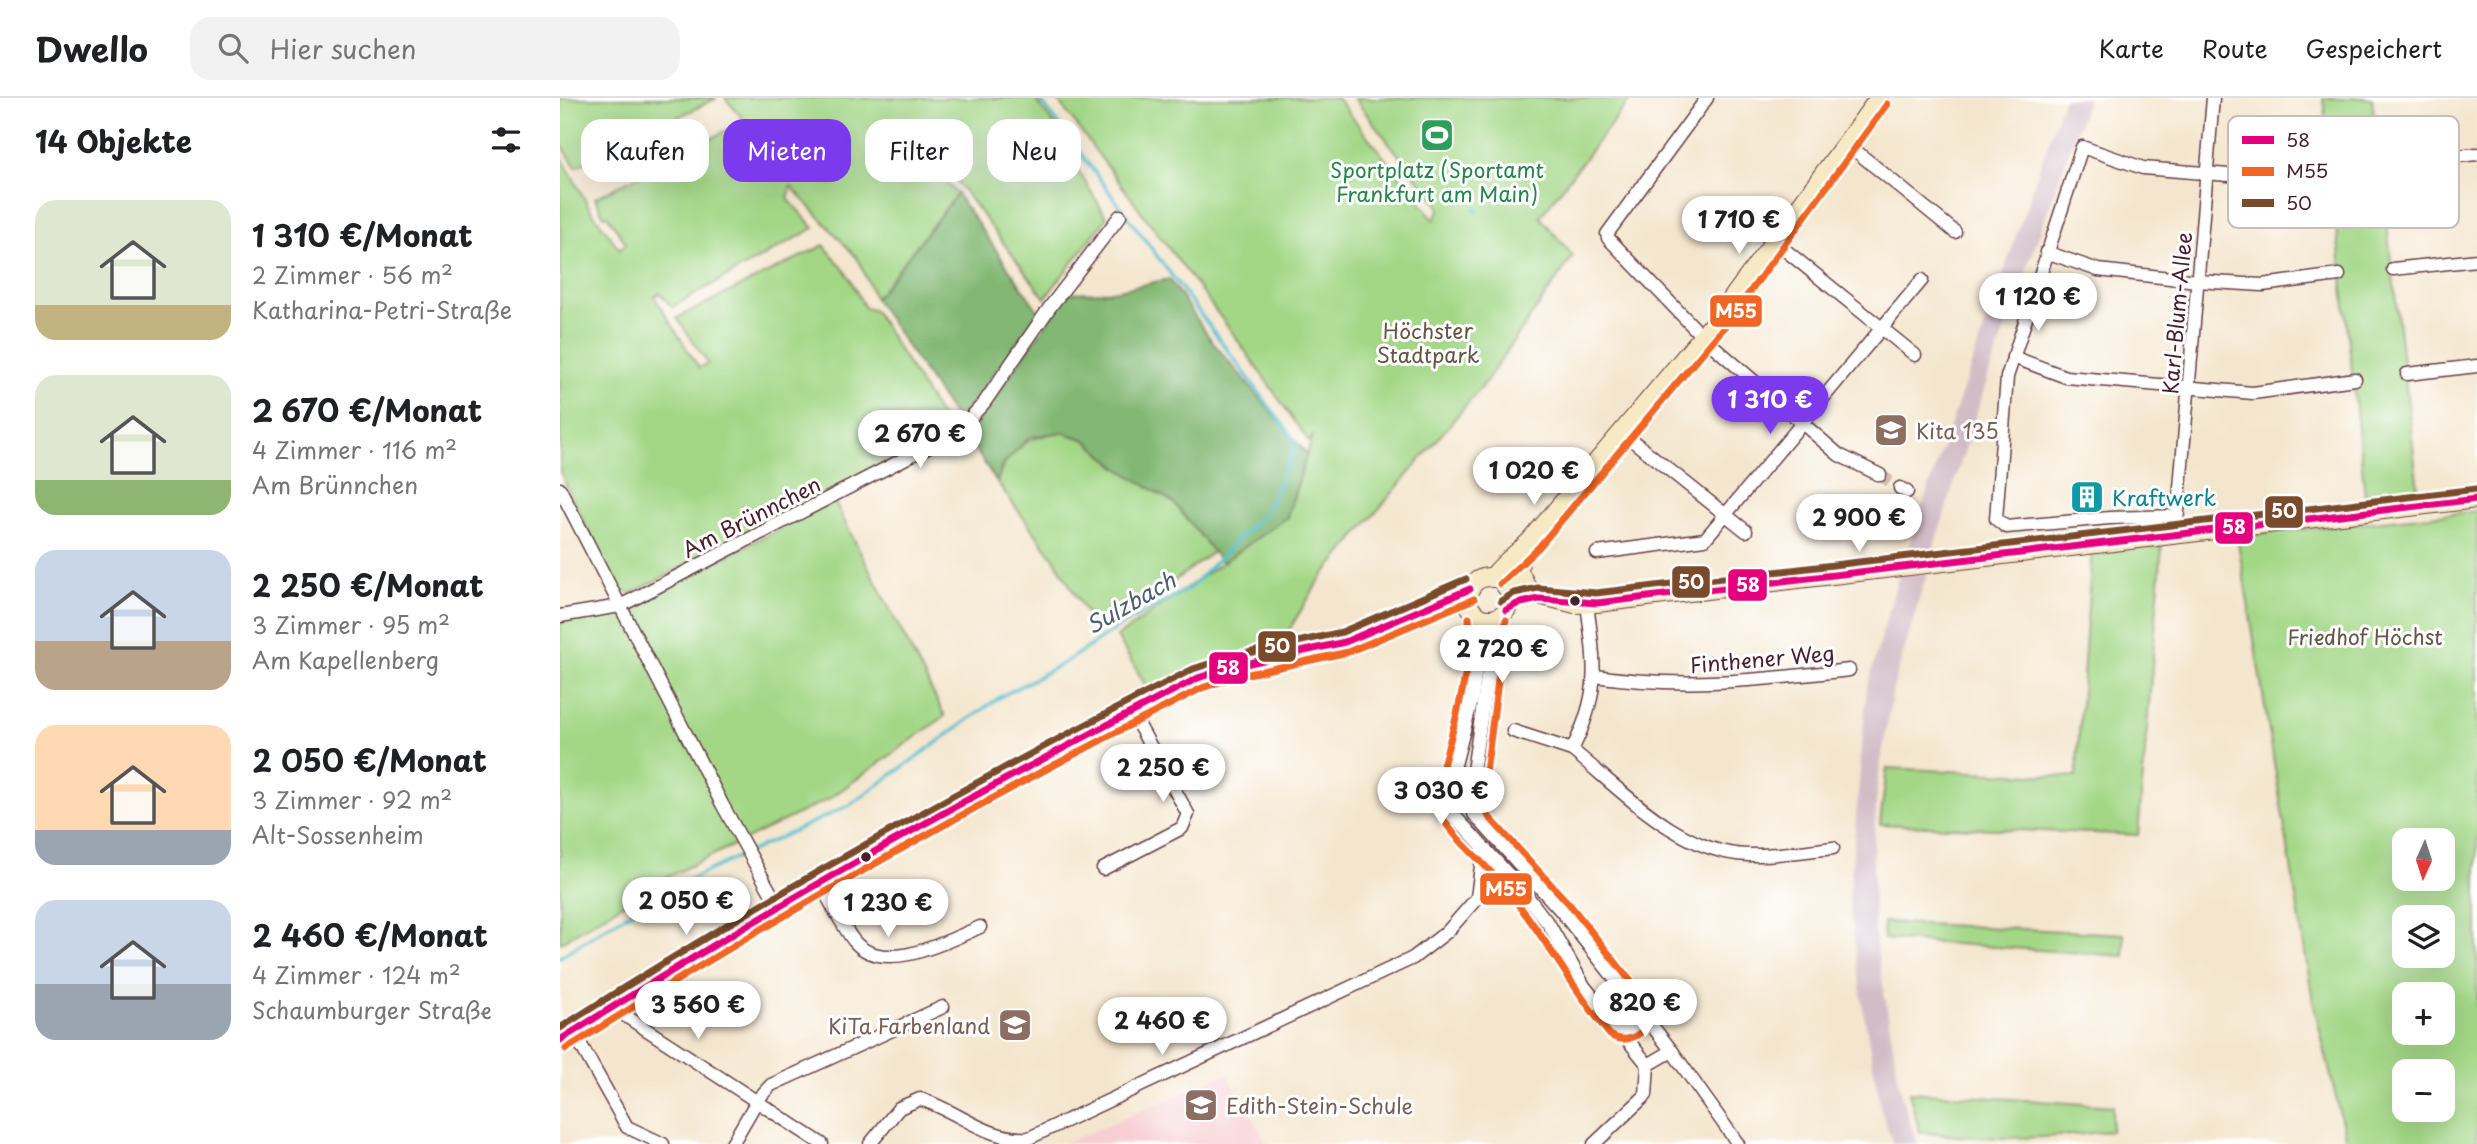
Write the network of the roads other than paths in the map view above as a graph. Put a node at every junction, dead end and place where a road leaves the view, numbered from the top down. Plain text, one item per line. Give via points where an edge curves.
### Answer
1 (1707, 98) edge
2 (1879, 98) edge
3 (2213, 98) edge
4 (1846, 143) junction
5 (2477, 154) edge
6 (2459, 156) edge
7 (2208, 173) junction
8 (2228, 175) edge
9 (1120, 216) dead end
10 (1955, 232) dead end
11 (1774, 241) junction
12 (2046, 252) junction
13 (2477, 260) edge
14 (2393, 269) dead end
15 (2339, 275) dead end
16 (1922, 280) dead end
17 (2197, 281) junction
18 (1882, 328) junction
19 (1703, 337) junction
20 (1915, 355) dead end
21 (2013, 357) junction
22 (2477, 366) edge
23 (2407, 374) dead end
24 (2355, 379) dead end
25 (2188, 386) junction
26 (1804, 421) junction
27 (1623, 433) junction
28 (1880, 475) tunnel mouth
29 (560, 489) edge
30 (2477, 499) edge
31 (1725, 515) junction
32 (2071, 521) junction
33 (2177, 524) junction
34 (1746, 531) dead end
35 (2068, 546) junction
36 (1597, 552) dead end
37 (1518, 554) junction
38 (1501, 583) junction
39 (1534, 593) junction
40 (1587, 604) junction
41 (620, 606) junction
42 (1484, 608) junction
43 (560, 616) edge
44 (1849, 670) dead end
45 (1595, 676) junction
46 (1131, 711) junction
47 (1475, 715) junction
48 (1513, 732) dead end
49 (1572, 750) junction
50 (1475, 762) junction
51 (1455, 766) junction
52 (1471, 785) junction
53 (1450, 786) junction
54 (1833, 848) dead end
55 (1483, 850) junction
56 (1102, 869) dead end
57 (818, 880) junction
58 (1520, 887) junction
59 (1478, 898) junction
60 (777, 904) junction
61 (980, 927) dead end
62 (616, 1004) junction
63 (943, 1007) dead end
64 (1637, 1008) junction
65 (1618, 1028) junction
66 (567, 1035) edge
67 (1672, 1051) junction
68 (1648, 1065) junction
69 (758, 1099) junction
70 (663, 1144) edge
71 (732, 1144) edge
72 (821, 1144) edge
73 (870, 1144) edge
74 (1594, 1144) edge
75 (1738, 1144) edge

1 - 19 street via 1607,234 1612,246
2 - 4 main road
3 - 7 street, Karl-Blum-Allee
4 - 10 street
4 - 11 main road
5 - 6 street
7 - 8 street
7 - 12 street via 2143,168 2082,147
7 - 17 street, Karl-Blum-Allee
9 - 41 street, Am Brünnchen via 984,403 958,431
11 - 18 street
11 - 19 main road
12 - 17 street via 2098,270
12 - 21 street
13 - 14 street
15 - 17 street via 2262,285
16 - 18 street
17 - 25 street, Karl-Blum-Allee
18 - 20 street
18 - 26 street
19 - 26 street
19 - 27 main road
21 - 25 street via 2066,377
21 - 32 street via 2007,377 1996,519 2006,527
22 - 23 street
24 - 25 street via 2253,393
25 - 33 street, Karl-Blum-Allee
26 - 28 street via 1839,455
26 - 31 street
27 - 31 street
27 - 37 main road
29 - 41 street
30 - 33 main road
31 - 34 street
31 - 36 street via 1705,539
32 - 33 street
32 - 35 street
33 - 35 main road
35 - 40 main road
37 - 38 main road via 1507,559
37 - 39 main road via 1520,571
38 - 39 main road
38 - 42 main road via 1510,598
38 - 42 main road via 1482,579
39 - 40 main road
39 - 42 main road
40 - 45 street
41 - 43 street, Am Brünnchen
41 - 60 street
42 - 46 main road via 1444,601 1345,642 1213,672
42 - 47 street
44 - 45 street, Finthener Weg via 1735,683 1672,684
45 - 49 street via 1590,710
46 - 56 street via 1188,814 1182,828
46 - 57 main road
47 - 50 street
47 - 51 street
48 - 49 street
49 - 54 street via 1660,821 1715,850 1746,856
50 - 51 street via 1460,761
50 - 52 street
51 - 53 street
52 - 53 street
52 - 64 street via 1471,805 1480,824 1562,912
53 - 55 street via 1451,813
55 - 58 street
55 - 59 street
57 - 60 main road
57 - 61 street via 855,942 871,954 924,950
58 - 59 street
58 - 65 street via 1550,926 1584,986
59 - 73 street via 1448,931 1413,958 1029,1138 991,1135 920,1099 899,1108
60 - 62 main road
62 - 66 main road
62 - 69 street via 621,1013
63 - 69 street via 771,1085
64 - 65 street via 1634,1026
64 - 67 street
65 - 68 street
66 - 70 street via 627,1127
67 - 68 street
67 - 75 street
68 - 74 street via 1646,1095
69 - 71 street
69 - 72 street

